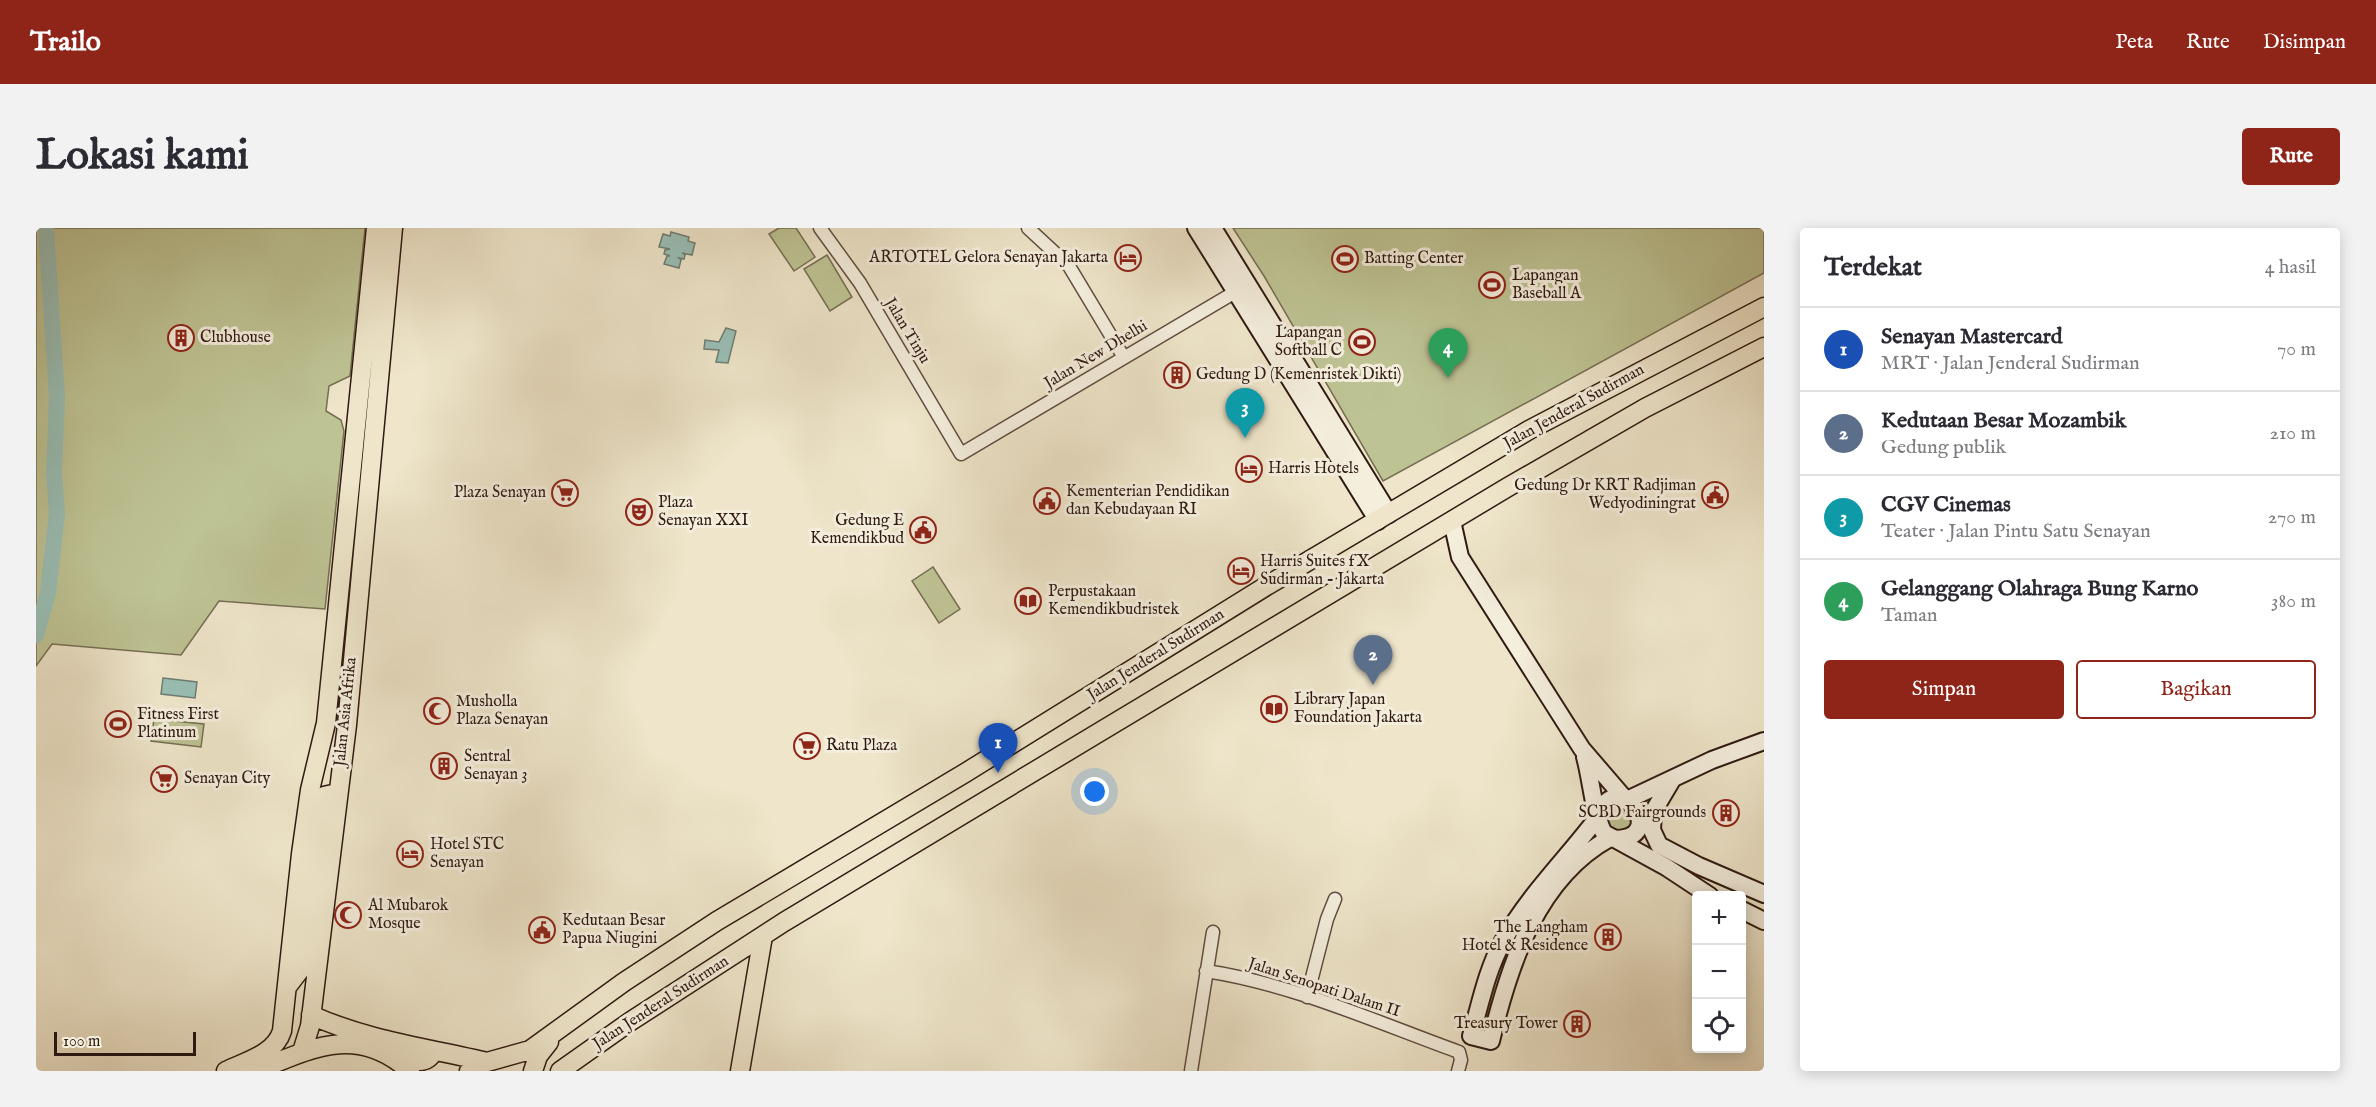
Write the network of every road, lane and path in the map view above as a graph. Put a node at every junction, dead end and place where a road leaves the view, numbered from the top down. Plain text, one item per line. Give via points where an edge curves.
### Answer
1 (376, 228) edge
2 (393, 228) edge
3 (820, 228) edge
4 (1028, 228) edge
5 (1196, 228) edge
6 (1213, 228) edge
7 (1241, 288) junction
8 (1764, 307) edge
9 (1764, 347) edge
10 (1123, 356) junction
11 (370, 393) junction
12 (961, 454) joint
13 (1383, 518) junction
14 (1452, 521) junction
15 (1432, 534) junction
16 (1457, 552) junction
17 (1764, 741) edge
18 (1582, 749) junction
19 (1672, 780) junction
20 (337, 793) junction
21 (1626, 800) junction
22 (1599, 816) junction
23 (1612, 839) junction
24 (1590, 849) junction
25 (1666, 867) junction
26 (1702, 891) edge
27 (1764, 894) edge
28 (1335, 899) dead end
29 (1746, 912) edge
30 (1764, 921) edge
31 (1213, 932) dead end
32 (763, 936) junction
33 (1206, 971) junction
34 (1490, 972) junction
35 (1508, 980) junction
36 (287, 987) junction
37 (1307, 997) junction
38 (311, 1015) junction
39 (332, 1024) junction
40 (562, 1027) junction
41 (329, 1043) junction
42 (434, 1051) junction
43 (302, 1052) junction
44 (388, 1053) junction
45 (487, 1062) junction
46 (226, 1071) edge
47 (256, 1071) edge
48 (410, 1071) edge
49 (470, 1071) edge
50 (533, 1071) edge
51 (560, 1071) edge
52 (740, 1071) edge
53 (1191, 1071) edge
54 (1458, 1071) edge

1 - 11 main road, Jalan Asia Afrika
2 - 11 main road, Jalan Asia Afrika
3 - 12 street, Jalan Tinju via 860,283
4 - 10 street via 1069,266
5 - 7 main road
6 - 7 main road
7 - 10 street, Jalan New Dhelhi
7 - 13 main road
8 - 13 main road, Jalan Jenderal Sudirman via 1529,430
9 - 14 main road, Jalan Jenderal Sudirman via 1645,408
10 - 12 street, Jalan New Dhelhi
11 - 20 main road, Jalan Asia Afrika via 347,725
11 - 36 main road, Jalan Asia Afrika via 326,723 310,790
13 - 40 main road, Jalan Jenderal Sudirman via 717,921
14 - 15 main road, Jalan Jenderal Sudirman
14 - 16 main road
15 - 16 main road
15 - 32 main road, Jalan Jenderal Sudirman
16 - 18 main road
17 - 19 main road
18 - 21 main road
18 - 22 main road
19 - 21 main road
19 - 27 main road via 1653,812 1652,830 1659,845 1699,867
20 - 36 main road via 321,800 304,958 297,976
20 - 38 main road, Jalan Asia Afrika
21 - 22 main road via 1606,803
21 - 23 main road via 1640,815 1639,826 1634,835
22 - 23 main road via 1599,826
22 - 34 main road via 1528,903 1503,941
23 - 24 main road
23 - 25 main road
24 - 25 main road via 1611,850 1649,866
24 - 35 main road via 1570,868 1534,919
25 - 26 main road
28 - 37 street
29 - 30 main road
31 - 33 street
32 - 51 main road, Jalan Jenderal Sudirman
32 - 52 main road
33 - 37 street, Jalan Senopati Dalam II
33 - 53 street
34 - 35 main road
34 - 35 main road via 1471,1036 1491,1041
36 - 46 main road, Jalan Asia Afrika via 279,1041 263,1054
37 - 54 street, Jalan Senopati Dalam II via 1459,1052
38 - 39 main road
38 - 43 main road, Jalan Asia Afrika
39 - 41 main road via 326,1033
39 - 42 main road
40 - 45 main road via 531,1050
40 - 50 main road via 538,1056
41 - 43 main road
41 - 44 main road via 354,1044
42 - 44 main road via 430,1059 422,1062
42 - 45 main road
43 - 47 main road
44 - 48 main road
45 - 49 main road

